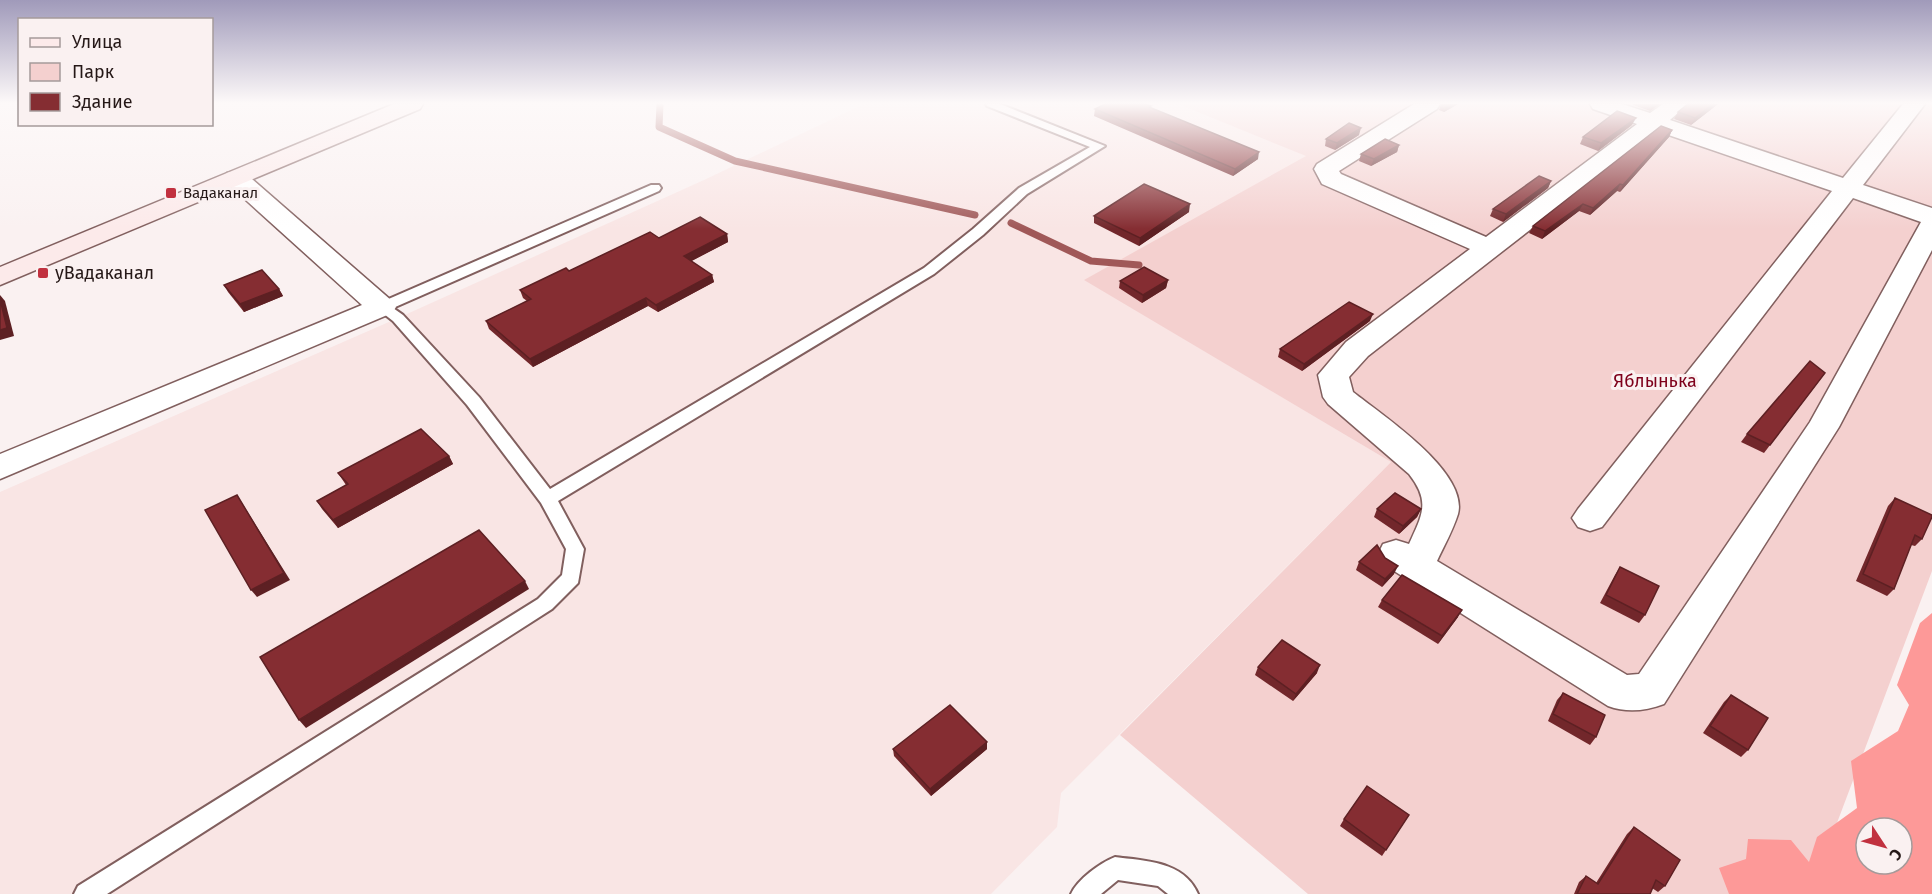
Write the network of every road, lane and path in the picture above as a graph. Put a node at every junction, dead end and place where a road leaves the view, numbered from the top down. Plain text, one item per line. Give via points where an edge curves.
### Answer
1 (313, 146) edge
2 (1098, 146) edge
3 (1363, 146) edge
4 (1621, 146) edge
5 (1725, 146) edge
6 (1881, 146) edge
7 (236, 178) junction
8 (1847, 188) junction
9 (655, 189) dead end
10 (1932, 217) edge
11 (1932, 225) edge
12 (1489, 248) junction
13 (2, 272) edge
14 (382, 307) junction
15 (0, 467) edge
16 (548, 499) junction
17 (1590, 518) dead end
18 (86, 894) edge
19 (1083, 894) edge
20 (1186, 894) edge

1 - 7 street
2 - 16 lane via 1023,191 929,271
3 - 12 street via 1326,169 1331,179
4 - 12 street
5 - 8 street
6 - 8 street
7 - 13 street
7 - 14 street
8 - 10 street
8 - 17 street
9 - 14 lane
11 - 12 street via 1824,427 1650,691 1622,693 1407,560 1441,512 1436,484 1421,465 1339,397 1333,375 1357,349
14 - 15 street
14 - 16 lane via 398,318 473,401
16 - 18 lane via 574,549 571,578 545,603
19 - 20 lane via 1115,868 1163,875

